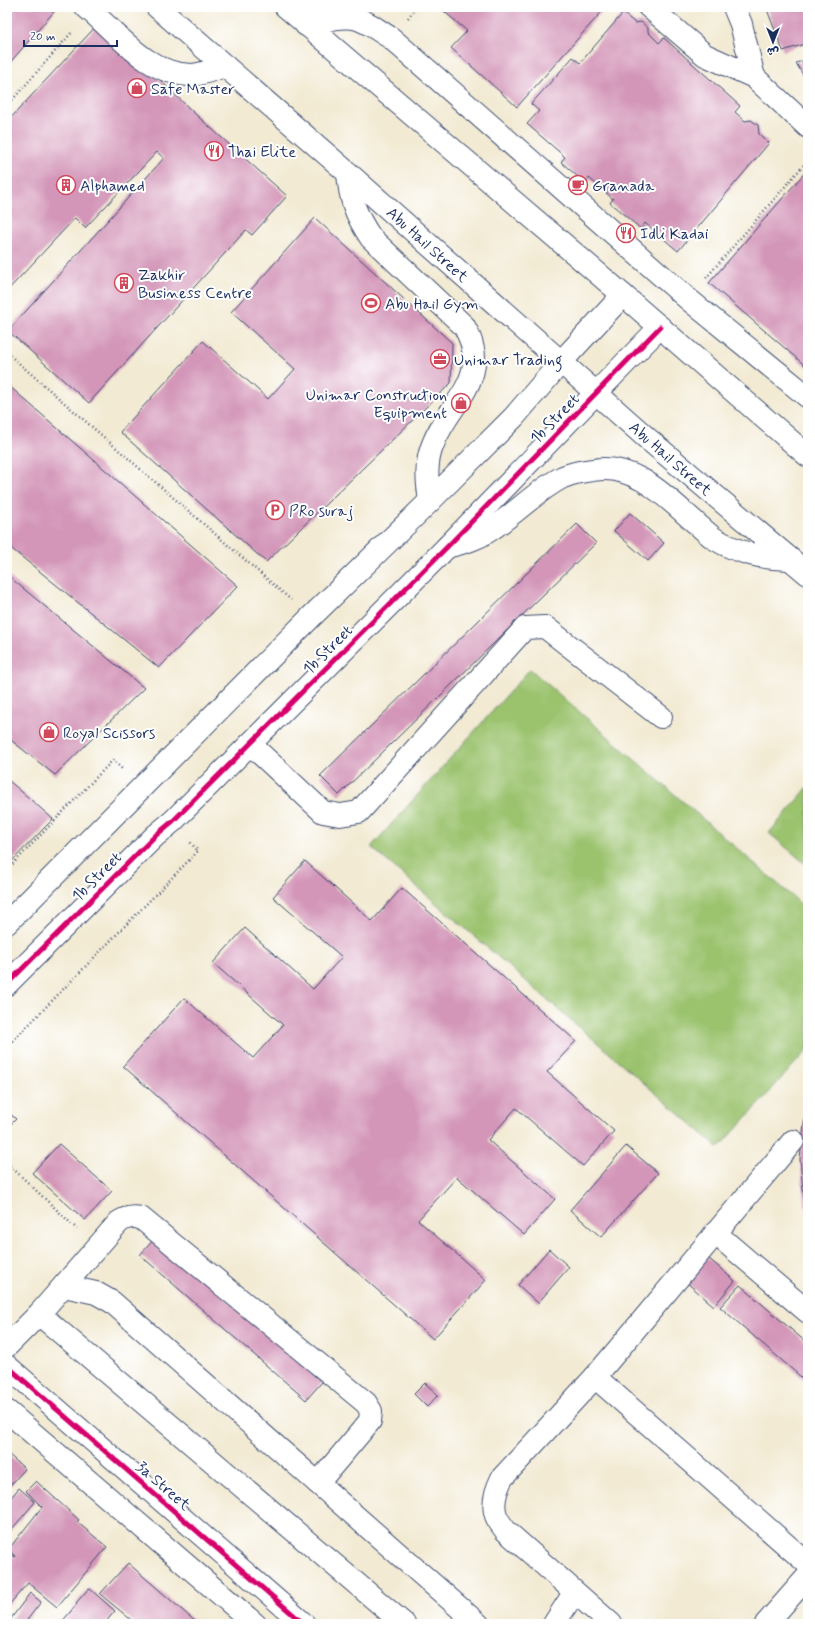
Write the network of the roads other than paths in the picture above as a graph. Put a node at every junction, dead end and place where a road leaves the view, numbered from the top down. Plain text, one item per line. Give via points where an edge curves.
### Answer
1 (158, 7) edge
2 (286, 7) edge
3 (648, 7) edge
4 (734, 7) edge
5 (88, 9) edge
6 (306, 25) junction
7 (225, 66) junction
8 (754, 77) junction
9 (808, 127) edge
10 (348, 172) junction
11 (623, 295) junction
12 (660, 327) junction
13 (561, 362) junction
14 (597, 392) junction
15 (808, 397) edge
16 (808, 456) edge
17 (430, 501) junction
18 (447, 547) junction
19 (790, 559) junction
20 (808, 574) edge
21 (661, 717) dead end
22 (250, 744) junction
23 (7, 923) edge
24 (7, 984) edge
25 (793, 1140) dead end
26 (715, 1233) junction
27 (64, 1286) junction
28 (808, 1312) edge
29 (39, 1314) junction
30 (7, 1346) edge
31 (7, 1366) edge
32 (595, 1377) junction
33 (7, 1411) edge
34 (318, 1483) junction
35 (808, 1564) edge
36 (808, 1576) edge
37 (574, 1593) junction
38 (255, 1624) edge
39 (304, 1624) edge
40 (404, 1624) edge
41 (478, 1624) edge
42 (554, 1624) edge
43 (611, 1624) edge
44 (766, 1624) edge

1 - 7 main road, Abu Hail Street
2 - 6 main road
3 - 8 main road via 705,55
4 - 8 main road via 741,24
5 - 7 main road via 144,59 159,68 194,75
6 - 11 main road
6 - 15 main road via 345,18 357,19 391,38 688,299
7 - 10 main road, Abu Hail Street
8 - 9 main road
10 - 13 main road, Abu Hail Street
10 - 17 main road via 349,190 360,222 372,238 464,326 474,347 471,378 433,443 428,459
11 - 12 main road
11 - 13 main road, 1b Street
12 - 14 main road, 1b Street
12 - 16 main road
13 - 14 main road, Abu Hail Street
13 - 17 main road, 1b Street via 514,417
14 - 18 main road, 1b Street
14 - 19 main road, Abu Hail Street via 649,440
17 - 23 main road, 1b Street
18 - 19 main road via 487,532 563,477 595,469 628,473 643,479 714,538 728,546 766,558
18 - 22 main road, 1b Street
19 - 20 main road, Abu Hail Street
21 - 22 main road via 545,627 525,628 359,812 340,815 323,812
22 - 24 main road, 1b Street
25 - 26 main road
26 - 28 main road
26 - 32 main road
27 - 29 main road
27 - 34 main road via 96,1293 112,1302
27 - 34 main road via 119,1222 133,1216 141,1218 366,1403 370,1411 370,1421
29 - 30 main road
29 - 40 main road
31 - 39 main road, 3a Street
32 - 35 main road
32 - 37 main road via 502,1478 496,1491 497,1518 506,1531
33 - 38 main road
34 - 41 main road
36 - 44 main road
37 - 42 main road
37 - 43 main road

